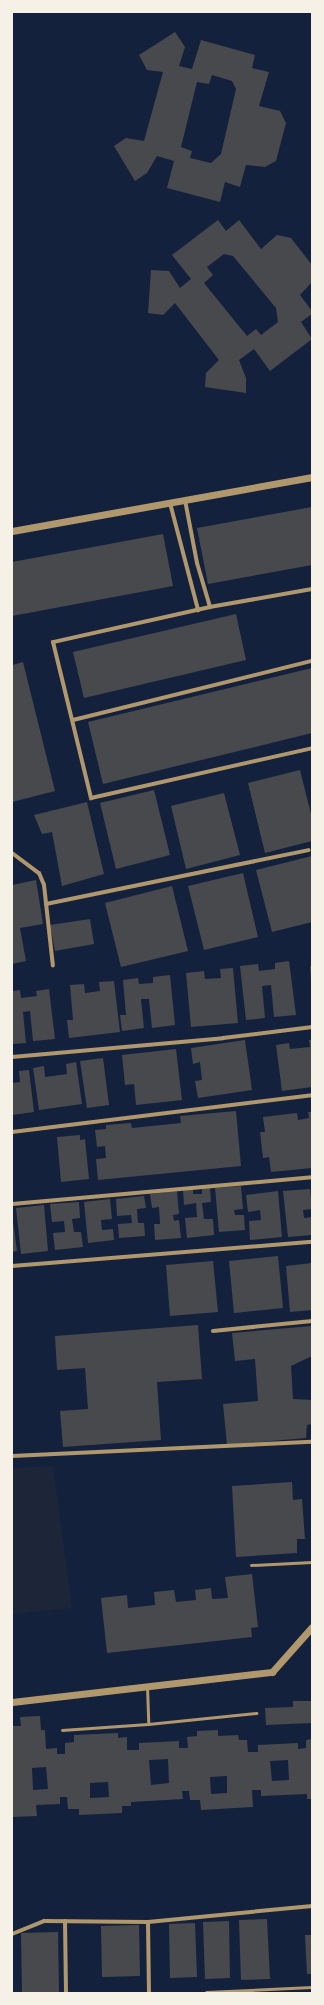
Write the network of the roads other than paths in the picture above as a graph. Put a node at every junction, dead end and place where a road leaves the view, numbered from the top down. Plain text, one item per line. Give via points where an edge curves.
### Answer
1 (312, 477) edge
2 (185, 500) junction
3 (170, 503) junction
4 (12, 531) edge
5 (312, 589) edge
6 (210, 607) junction
7 (198, 610) junction
8 (312, 661) edge
9 (73, 720) junction
10 (312, 748) edge
11 (308, 850) dead end
12 (12, 853) edge
13 (46, 904) junction
14 (52, 966) dead end
15 (312, 1027) edge
16 (12, 1057) edge
17 (312, 1095) edge
18 (12, 1132) edge
19 (312, 1177) edge
20 (12, 1204) edge
21 (312, 1242) edge
22 (12, 1266) edge
23 (312, 1321) edge
24 (213, 1331) dead end
25 (312, 1442) edge
26 (12, 1456) edge
27 (312, 1562) edge
28 (251, 1565) dead end
29 (312, 1627) edge
30 (147, 1686) junction
31 (12, 1702) edge
32 (256, 1713) dead end
33 (148, 1724) junction
34 (62, 1730) dead end
35 (312, 1906) edge
36 (65, 1921) junction
37 (148, 1922) junction
38 (12, 1934) edge
39 (312, 1987) edge
40 (206, 1992) dead end
41 (66, 1993) edge
42 (149, 1993) edge

1 - 2 street
2 - 3 street
2 - 6 street via 197,563
3 - 4 street
3 - 7 street
5 - 6 street
6 - 7 street
7 - 9 street via 53,642
8 - 9 street
9 - 10 street via 91,798
11 - 13 street
12 - 13 street via 39,873 44,885
13 - 14 street
15 - 16 street via 215,1039
17 - 18 street
19 - 20 street
21 - 22 street
23 - 24 street
25 - 26 street
27 - 28 lane
29 - 30 street via 272,1672
30 - 31 street
30 - 33 lane
32 - 33 lane
33 - 34 lane
35 - 37 street
36 - 37 street
36 - 38 street via 44,1921
36 - 41 street
37 - 42 street
39 - 40 lane

